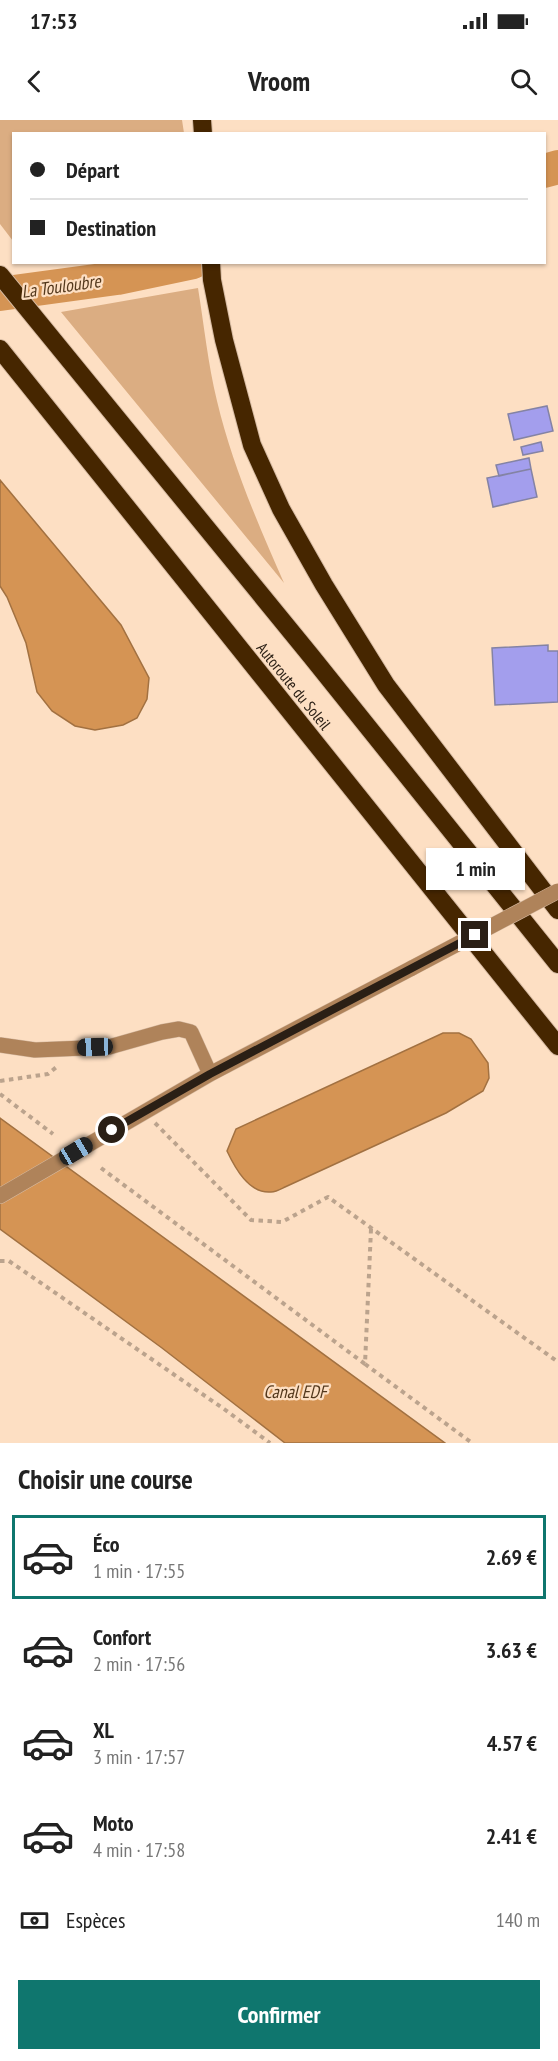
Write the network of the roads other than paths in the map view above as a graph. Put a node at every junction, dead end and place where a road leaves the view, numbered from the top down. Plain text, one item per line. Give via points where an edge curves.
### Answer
1 (211, 271) edge
2 (0, 275) edge
3 (0, 349) edge
4 (558, 891) edge
5 (558, 910) edge
6 (558, 964) edge
7 (0, 1045) edge
8 (558, 1046) edge
9 (210, 1074) junction
10 (0, 1196) edge

1 - 5 highway via 252,445 280,509 386,685
2 - 6 highway, Autoroute du Soleil
3 - 8 highway, Autoroute du Soleil
4 - 9 street, bridge
7 - 9 street via 35,1050 109,1047 178,1029 191,1032
9 - 10 street

